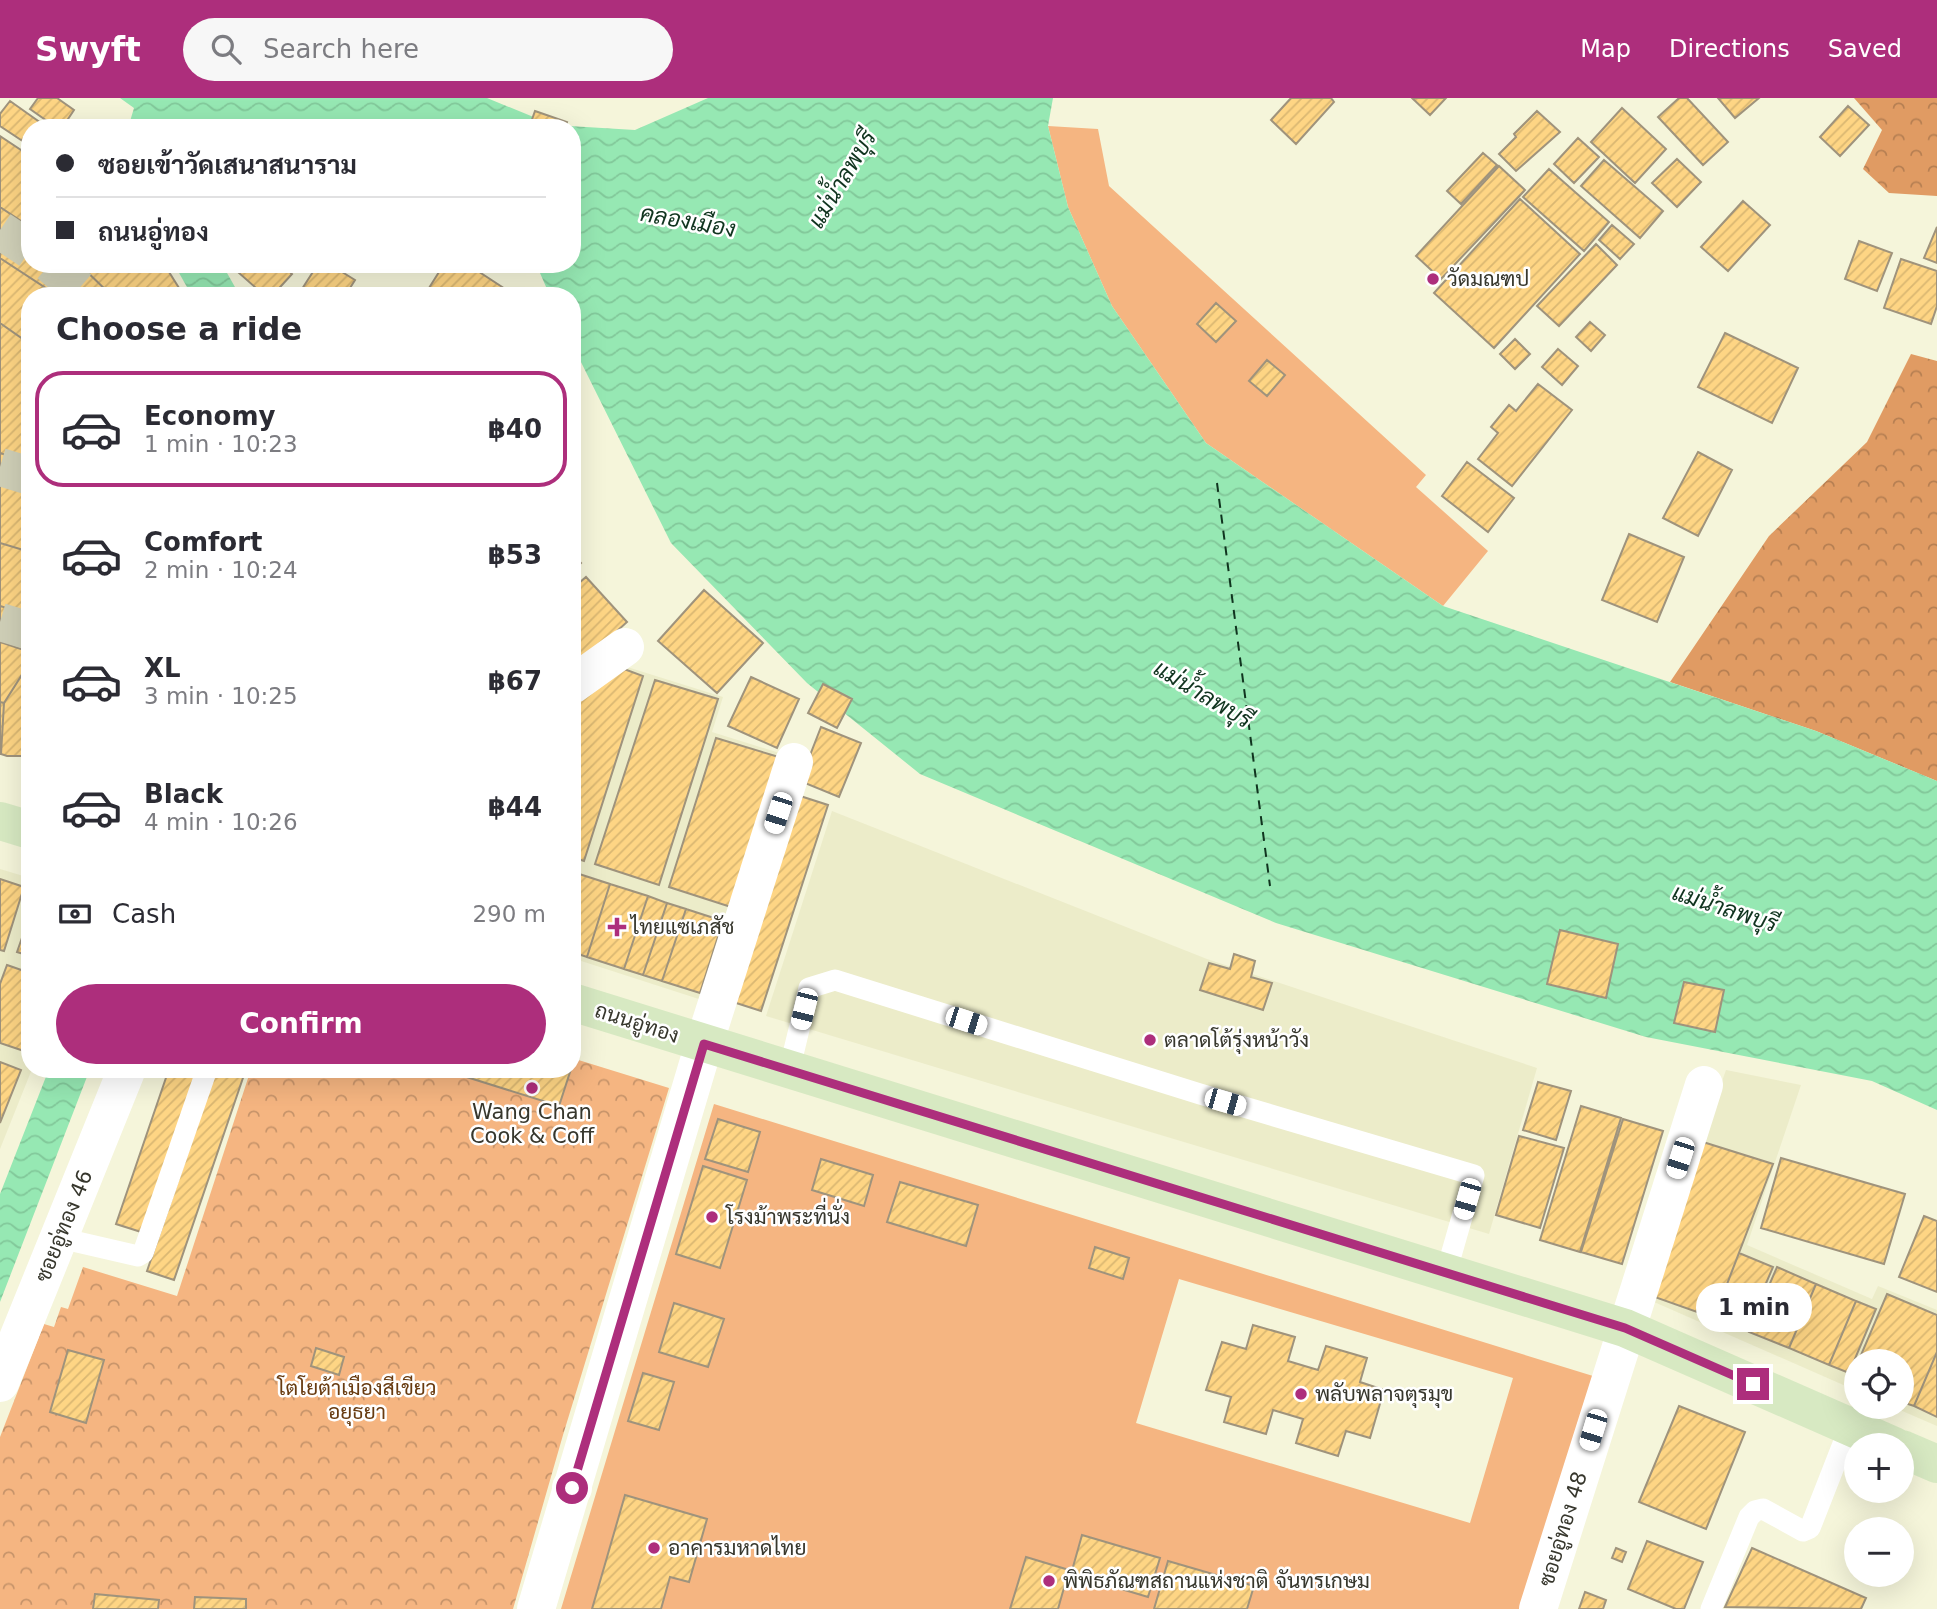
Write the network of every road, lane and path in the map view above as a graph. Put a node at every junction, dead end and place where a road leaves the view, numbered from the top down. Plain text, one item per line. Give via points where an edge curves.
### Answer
1 (625, 647) dead end
2 (581, 679) edge
3 (794, 762) dead end
4 (581, 1005) edge
5 (704, 1044) junction
6 (789, 1072) junction
7 (123, 1078) edge
8 (204, 1078) edge
9 (1704, 1085) dead end
10 (60, 1238) junction
11 (1446, 1273) junction
12 (1625, 1328) junction
13 (0, 1384) edge
14 (1850, 1426) junction
15 (1865, 1433) edge
16 (1914, 1454) edge
17 (1937, 1464) edge
18 (536, 1609) edge
19 (1538, 1609) edge
20 (1711, 1609) edge

1 - 2 street
3 - 5 street
4 - 5 main road, ถนนอู่ทอง
5 - 6 main road, ถนนอู่ทอง
5 - 18 street
6 - 11 main road, ถนนอู่ทอง
6 - 11 lane via 809,988 835,980 1474,1175
7 - 10 street, ซอยอู่ทอง 46
8 - 10 lane via 143,1253 138,1256
9 - 12 street, ซอยอู่ทอง 48
10 - 13 street, ซอยอู่ทอง 46
11 - 12 main road, ถนนอู่ทอง
12 - 14 main road, ถนนอู่ทอง
12 - 19 street, ซอยอู่ทอง 48
14 - 15 main road, ถนนอู่ทอง
14 - 20 lane via 1810,1528 1803,1531 1763,1509 1755,1511
16 - 17 main road

